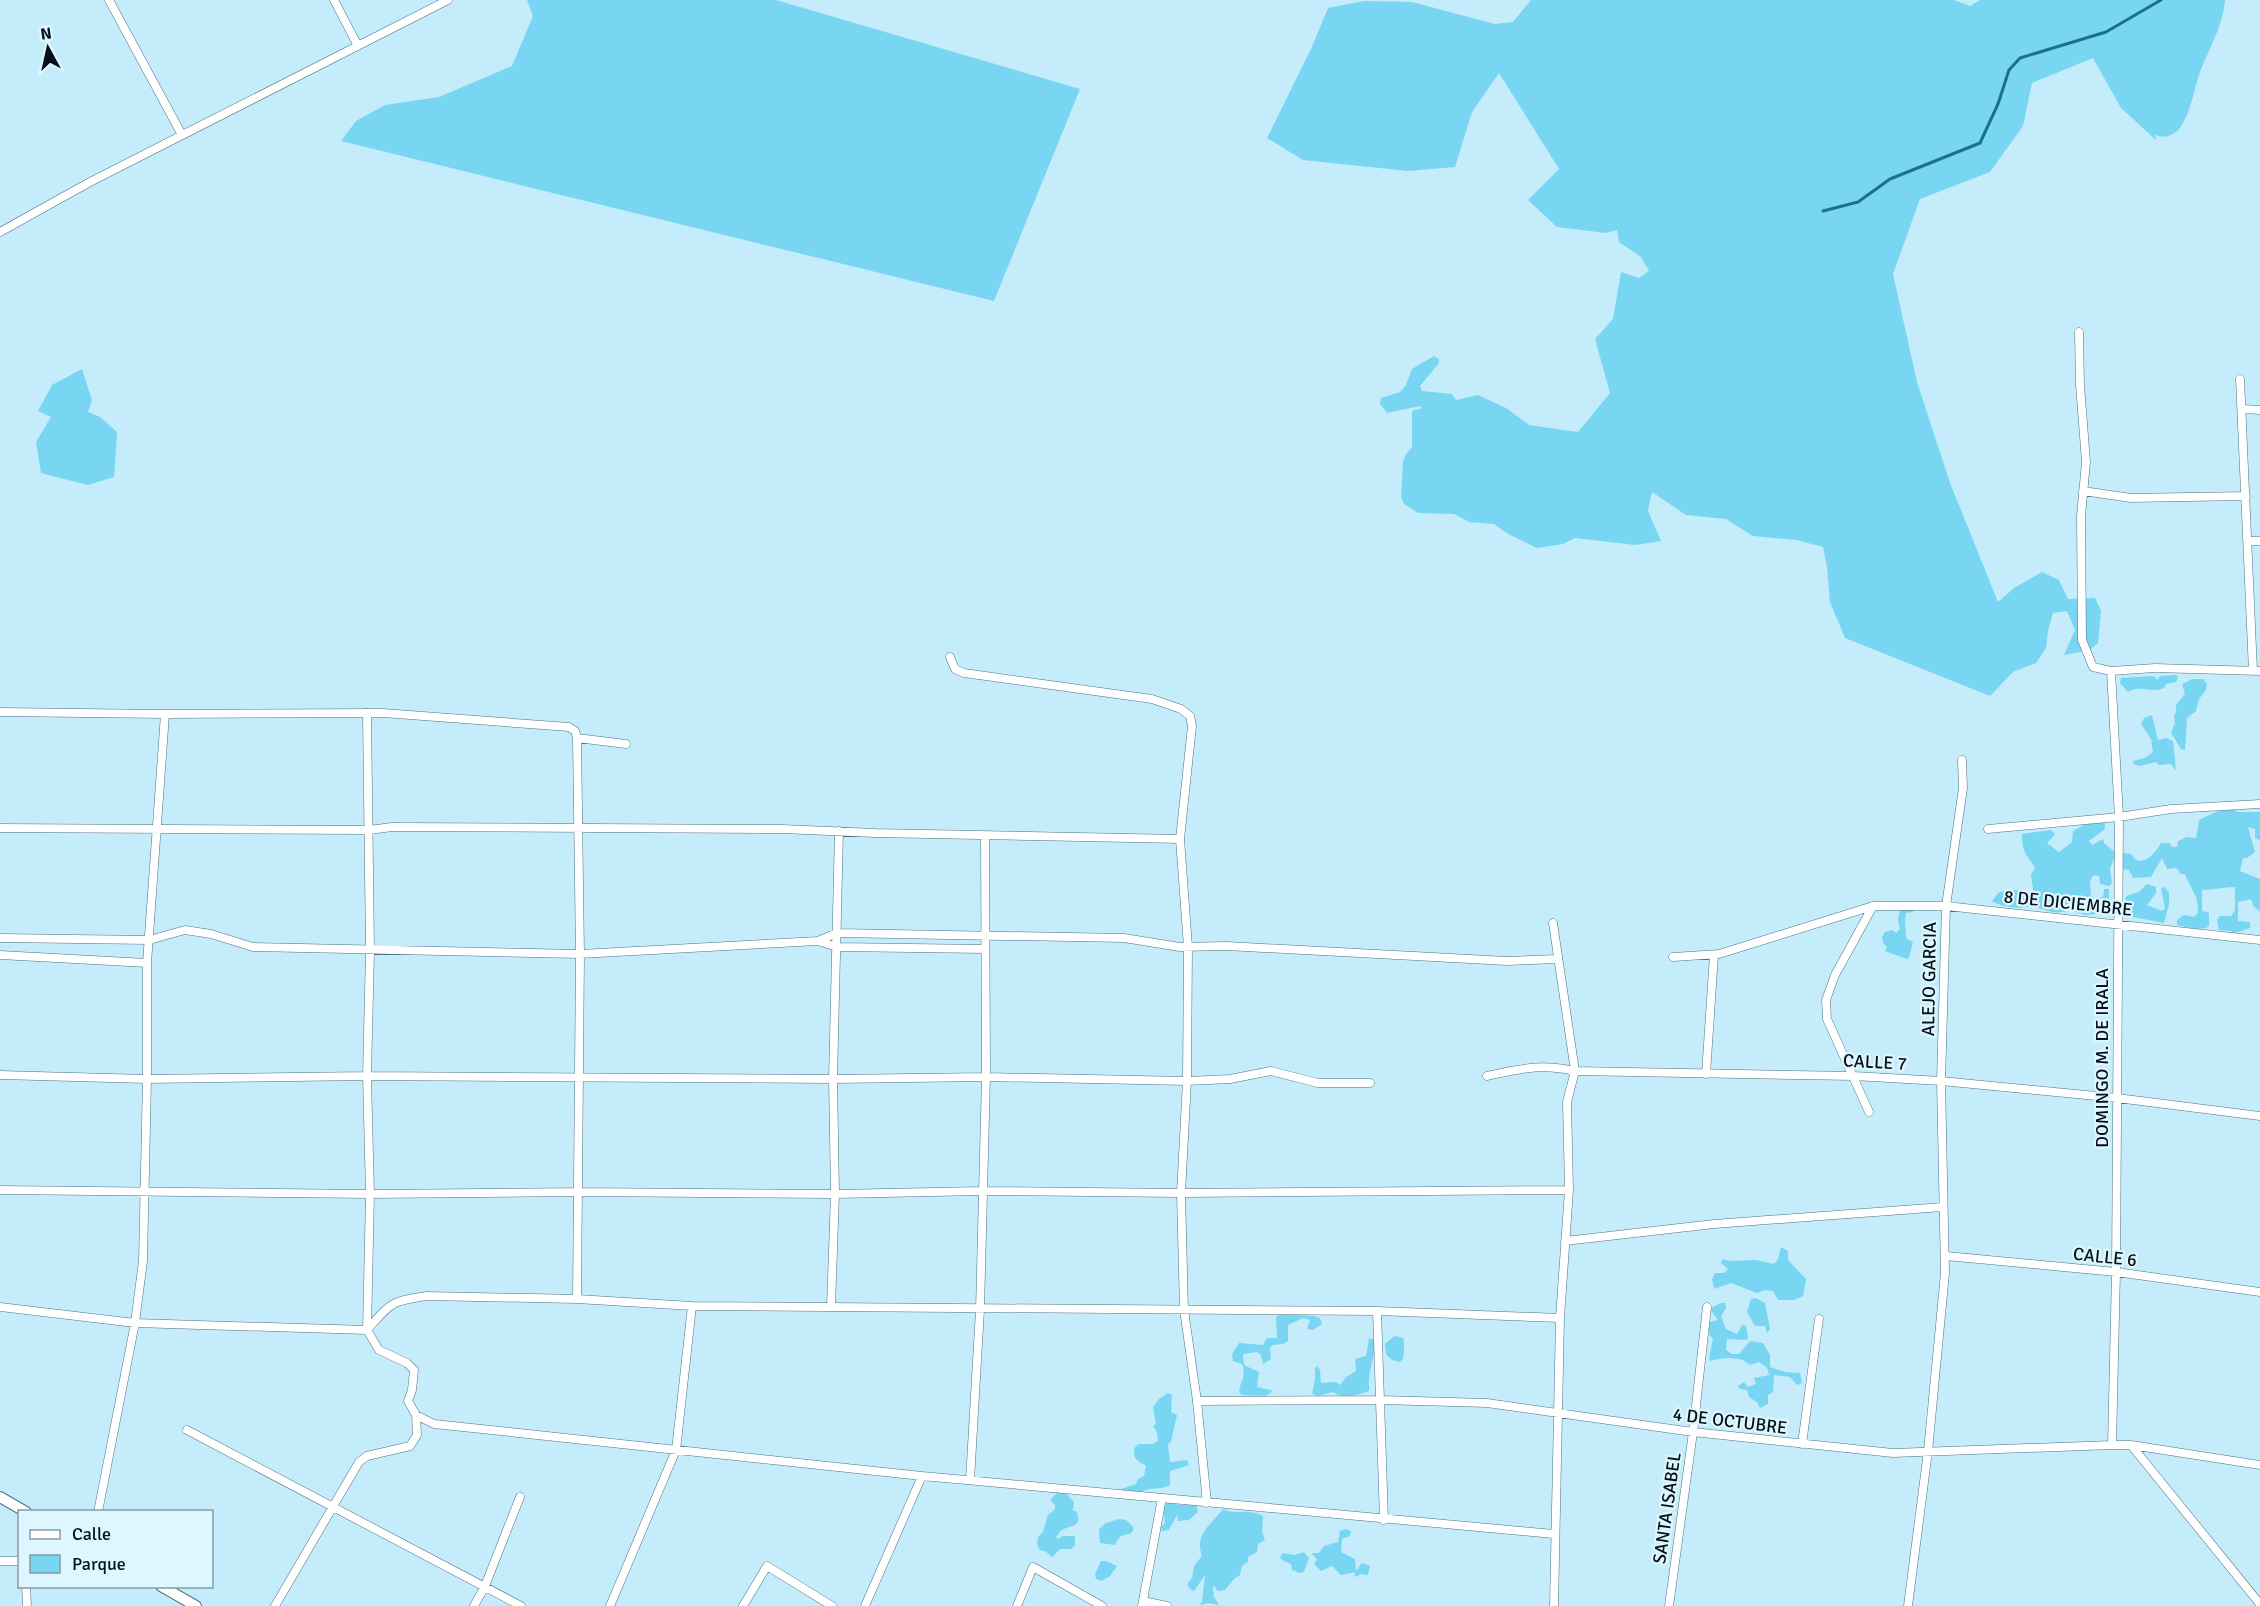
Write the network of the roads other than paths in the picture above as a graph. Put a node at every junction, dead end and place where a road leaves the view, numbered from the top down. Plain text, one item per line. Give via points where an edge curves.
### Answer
1 (109, 0) edge
2 (334, 0) edge
3 (448, 0) edge
4 (358, 46) junction
5 (182, 135) junction
6 (0, 232) edge
7 (2079, 332) dead end
8 (2240, 379) dead end
9 (2242, 409) junction
10 (2260, 410) edge
11 (2083, 491) junction
12 (2246, 496) junction
13 (2248, 541) junction
14 (2260, 541) edge
15 (950, 657) dead end
16 (2111, 671) junction
17 (2256, 671) edge
18 (0, 712) edge
19 (367, 713) junction
20 (165, 714) junction
21 (577, 738) junction
22 (626, 744) dead end
23 (1962, 760) dead end
24 (2260, 804) edge
25 (2119, 817) junction
26 (580, 826) junction
27 (0, 828) edge
28 (158, 829) junction
29 (1988, 829) dead end
30 (369, 830) junction
31 (838, 831) junction
32 (985, 836) junction
33 (1180, 839) junction
34 (1873, 906) junction
35 (1946, 906) junction
36 (1553, 922) dead end
37 (2118, 923) junction
38 (837, 933) junction
39 (985, 936) junction
40 (0, 938) edge
41 (149, 940) junction
42 (2260, 940) edge
43 (818, 941) junction
44 (837, 947) junction
45 (1188, 947) junction
46 (985, 949) junction
47 (370, 951) junction
48 (580, 954) junction
49 (0, 955) edge
50 (1714, 955) junction
51 (1673, 957) dead end
52 (1558, 959) junction
53 (147, 963) junction
54 (1575, 1071) junction
55 (1706, 1074) junction
56 (0, 1075) edge
57 (367, 1076) junction
58 (1487, 1076) dead end
59 (1854, 1076) junction
60 (580, 1077) junction
61 (986, 1077) junction
62 (147, 1079) junction
63 (834, 1079) junction
64 (1187, 1081) junction
65 (1941, 1081) junction
66 (1371, 1083) dead end
67 (2117, 1098) junction
68 (1869, 1112) dead end
69 (2260, 1116) edge
70 (0, 1190) edge
71 (145, 1190) junction
72 (1569, 1190) junction
73 (982, 1191) junction
74 (579, 1192) junction
75 (1181, 1193) junction
76 (370, 1194) junction
77 (835, 1194) junction
78 (1943, 1207) junction
79 (1565, 1241) junction
80 (1946, 1256) junction
81 (2116, 1272) junction
82 (2260, 1292) edge
83 (577, 1299) junction
84 (692, 1306) junction
85 (0, 1307) edge
86 (831, 1307) junction
87 (1707, 1307) dead end
88 (980, 1310) junction
89 (1184, 1310) junction
90 (1377, 1311) junction
91 (1560, 1318) junction
92 (1819, 1319) dead end
93 (135, 1323) junction
94 (367, 1330) junction
95 (1381, 1400) junction
96 (1197, 1401) junction
97 (1557, 1412) junction
98 (416, 1415) junction
99 (187, 1430) dead end
100 (1693, 1432) junction
101 (1802, 1444) junction
102 (2112, 1445) junction
103 (2131, 1445) junction
104 (676, 1450) junction
105 (1928, 1451) junction
106 (2260, 1465) edge
107 (922, 1476) junction
108 (970, 1480) junction
109 (0, 1497) edge
110 (520, 1497) dead end
111 (1162, 1498) junction
112 (1207, 1503) junction
113 (332, 1506) junction
114 (23, 1510) edge
115 (98, 1510) edge
116 (1384, 1520) junction
117 (1554, 1534) junction
118 (0, 1561) edge
119 (18, 1561) edge
120 (485, 1586) junction
121 (26, 1588) edge
122 (163, 1588) edge
123 (1142, 1604) edge
124 (2260, 1604) edge
125 (27, 1606) edge
126 (196, 1606) edge
127 (275, 1606) edge
128 (474, 1606) edge
129 (521, 1606) edge
130 (610, 1606) edge
131 (743, 1606) edge
132 (832, 1606) edge
133 (865, 1606) edge
134 (1017, 1606) edge
135 (1102, 1606) edge
136 (1167, 1606) edge
137 (1554, 1606) edge
138 (1669, 1606) edge
139 (1908, 1606) edge

1 - 5 street
2 - 4 street
3 - 4 street
4 - 5 street
5 - 6 street
7 - 11 street via 2086,462
8 - 9 street
9 - 10 street
9 - 12 street
11 - 12 street via 2131,498
11 - 16 street via 2082,640 2093,667
12 - 13 street
13 - 14 street
13 - 17 street
15 - 33 street via 955,669 964,673 1152,699 1190,716
16 - 17 street
16 - 25 street, DOMINGO M. DE IRALA
18 - 20 street
19 - 20 street
19 - 21 street via 569,728
19 - 30 street
20 - 28 street
21 - 22 street
21 - 26 street
23 - 35 street, ALEJO GARCIA via 1963,788
24 - 25 street via 2172,808
25 - 29 street
25 - 37 street, DOMINGO M. DE IRALA
26 - 30 street
26 - 31 street
26 - 48 street
27 - 28 street
28 - 30 street
28 - 41 street
30 - 47 street
31 - 32 street
31 - 38 street
32 - 33 street
32 - 39 street
33 - 45 street
34 - 35 street, 8 DE DICIEMBRE
34 - 50 street, 8 DE DICIEMBRE
34 - 59 street via 1835,975 1826,1000 1827,1019
35 - 37 street, 8 DE DICIEMBRE
35 - 65 street, ALEJO GARCIA
36 - 52 street
37 - 42 street, 8 DE DICIEMBRE
37 - 67 street, DOMINGO M. DE IRALA
38 - 39 street
38 - 43 street
38 - 44 street
39 - 45 street via 1124,938
39 - 46 street
40 - 41 street
41 - 47 street via 185,930 253,947
41 - 53 street
43 - 44 street
43 - 48 street
44 - 46 street
44 - 63 street
45 - 52 street via 1354,951 1507,962
45 - 64 street
46 - 61 street
47 - 48 street
47 - 57 street
48 - 60 street
49 - 53 street
50 - 51 street, 8 DE DICIEMBRE
50 - 55 street
52 - 54 street
53 - 62 street
54 - 55 street, CALLE 7
54 - 58 street, CALLE 7 via 1531,1067
54 - 72 street via 1567,1102
55 - 59 street, CALLE 7
56 - 62 street
57 - 60 street
57 - 62 street
57 - 76 street
59 - 65 street, CALLE 7
59 - 68 street
60 - 63 street
60 - 74 street
61 - 63 street
61 - 64 street
61 - 73 street
62 - 71 street
63 - 77 street
64 - 66 street via 1230,1079 1271,1071 1318,1083
64 - 75 street
65 - 67 street, CALLE 7
65 - 78 street, ALEJO GARCIA
67 - 69 street, CALLE 7
67 - 81 street, DOMINGO M. DE IRALA
70 - 71 street
71 - 76 street
71 - 93 street via 143,1261
72 - 75 street
72 - 79 street
73 - 75 street
73 - 77 street
73 - 88 street
74 - 76 street
74 - 77 street
74 - 83 street
75 - 89 street
76 - 94 street
77 - 86 street
78 - 79 street via 1714,1224
78 - 80 street, ALEJO GARCIA
79 - 91 street
80 - 81 street, CALLE 6
80 - 105 street, ALEJO GARCIA
81 - 82 street, CALLE 6
81 - 102 street, DOMINGO M. DE IRALA
83 - 84 street
83 - 94 street via 418,1297 390,1305
84 - 86 street
84 - 104 street
85 - 93 street
86 - 88 street
87 - 100 street, SANTA ISABEL
88 - 89 street
88 - 108 street
89 - 90 street
89 - 96 street
90 - 91 street
90 - 95 street
91 - 97 street
92 - 101 street
93 - 94 street
93 - 115 street
94 - 98 street via 380,1350 414,1370 408,1401
95 - 96 street, 4 DE OCTUBRE
95 - 97 street, 4 DE OCTUBRE via 1455,1401
95 - 116 street
96 - 112 street
97 - 100 street, 4 DE OCTUBRE
97 - 117 street
98 - 104 street via 434,1425
98 - 113 street via 417,1435 410,1446 367,1455
99 - 113 street
100 - 101 street, 4 DE OCTUBRE
100 - 138 street, SANTA ISABEL
101 - 105 street, 4 DE OCTUBRE via 1893,1453
102 - 103 street, 4 DE OCTUBRE
102 - 105 street, 4 DE OCTUBRE
103 - 106 street, 4 DE OCTUBRE
103 - 124 street
104 - 107 street
104 - 130 street
105 - 139 street, ALEJO GARCIA
107 - 108 street
107 - 133 street
108 - 111 street
109 - 114 street
110 - 120 street
111 - 112 street
111 - 123 street
112 - 116 street
113 - 120 street
113 - 127 street
116 - 117 street
117 - 137 street
118 - 119 street
120 - 128 street
120 - 129 street
121 - 125 street
122 - 126 street
123 - 136 street
131 - 132 street via 767,1566
134 - 135 street via 1034,1567

